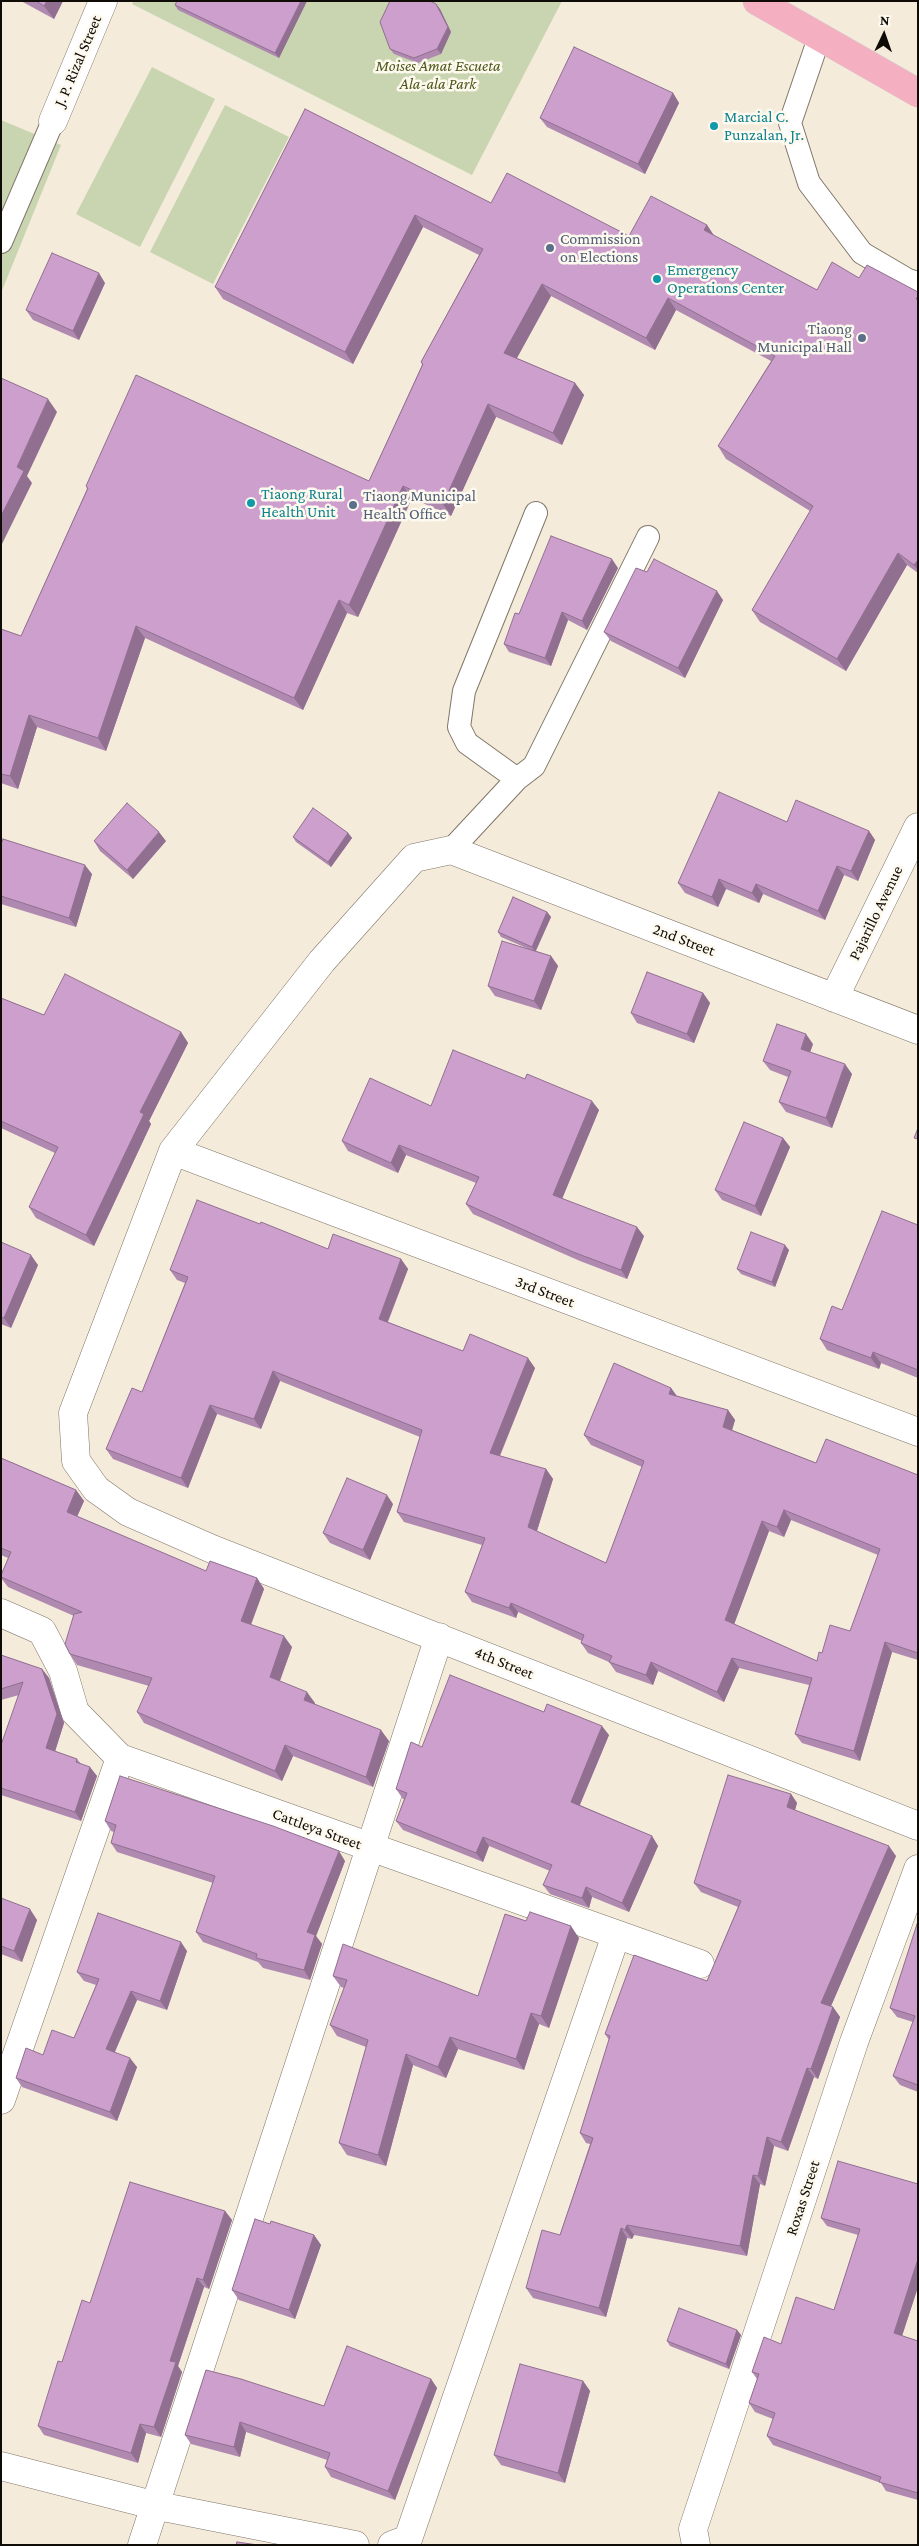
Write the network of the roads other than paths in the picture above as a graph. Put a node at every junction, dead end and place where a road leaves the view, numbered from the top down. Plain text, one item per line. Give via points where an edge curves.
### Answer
1 (104, 1) edge
2 (757, 1) edge
3 (785, 9) edge
4 (819, 38) junction
5 (918, 93) edge
6 (52, 121) joint
7 (1, 242) edge
8 (918, 283) edge
9 (536, 513) dead end
10 (648, 537) dead end
11 (517, 778) junction
12 (918, 827) edge
13 (451, 850) junction
14 (834, 998) junction
15 (918, 1030) edge
16 (173, 1151) junction
17 (918, 1432) edge
18 (1, 1613) edge
19 (439, 1637) junction
20 (120, 1758) junction
21 (918, 1826) edge
22 (370, 1849) junction
23 (918, 1869) edge
24 (616, 1935) junction
25 (700, 1964) dead end
26 (1, 2100) edge
27 (1, 2466) edge
28 (153, 2505) junction
29 (694, 2537) edge
30 (142, 2545) edge
31 (355, 2545) edge
32 (392, 2545) edge

1 - 6 street, J. P. Rizal Street
2 - 3 main road
3 - 4 main road
4 - 5 main road
4 - 8 lane via 790,123 809,183 862,253
6 - 7 lane
9 - 11 lane via 464,691 459,727 467,743
10 - 11 lane via 534,766
11 - 13 lane
12 - 14 street, Pajarillo Avenue
13 - 14 street, 2nd Street
13 - 16 street, 4th Street via 414,858 322,961
14 - 15 street, 2nd Street
16 - 17 street, 3rd Street
16 - 19 street, 4th Street via 73,1414 76,1461 96,1489 128,1512 212,1549
18 - 20 street, Cattleya Street via 42,1631 63,1671 76,1712
19 - 21 street, 4th Street
19 - 22 street
20 - 22 street, Cattleya Street
20 - 26 street
22 - 24 street, Cattleya Street
22 - 28 street
23 - 29 street, Roxas Street via 854,2042
24 - 25 street, Cattleya Street
24 - 32 street via 408,2539
27 - 28 street
28 - 30 street
28 - 31 street

